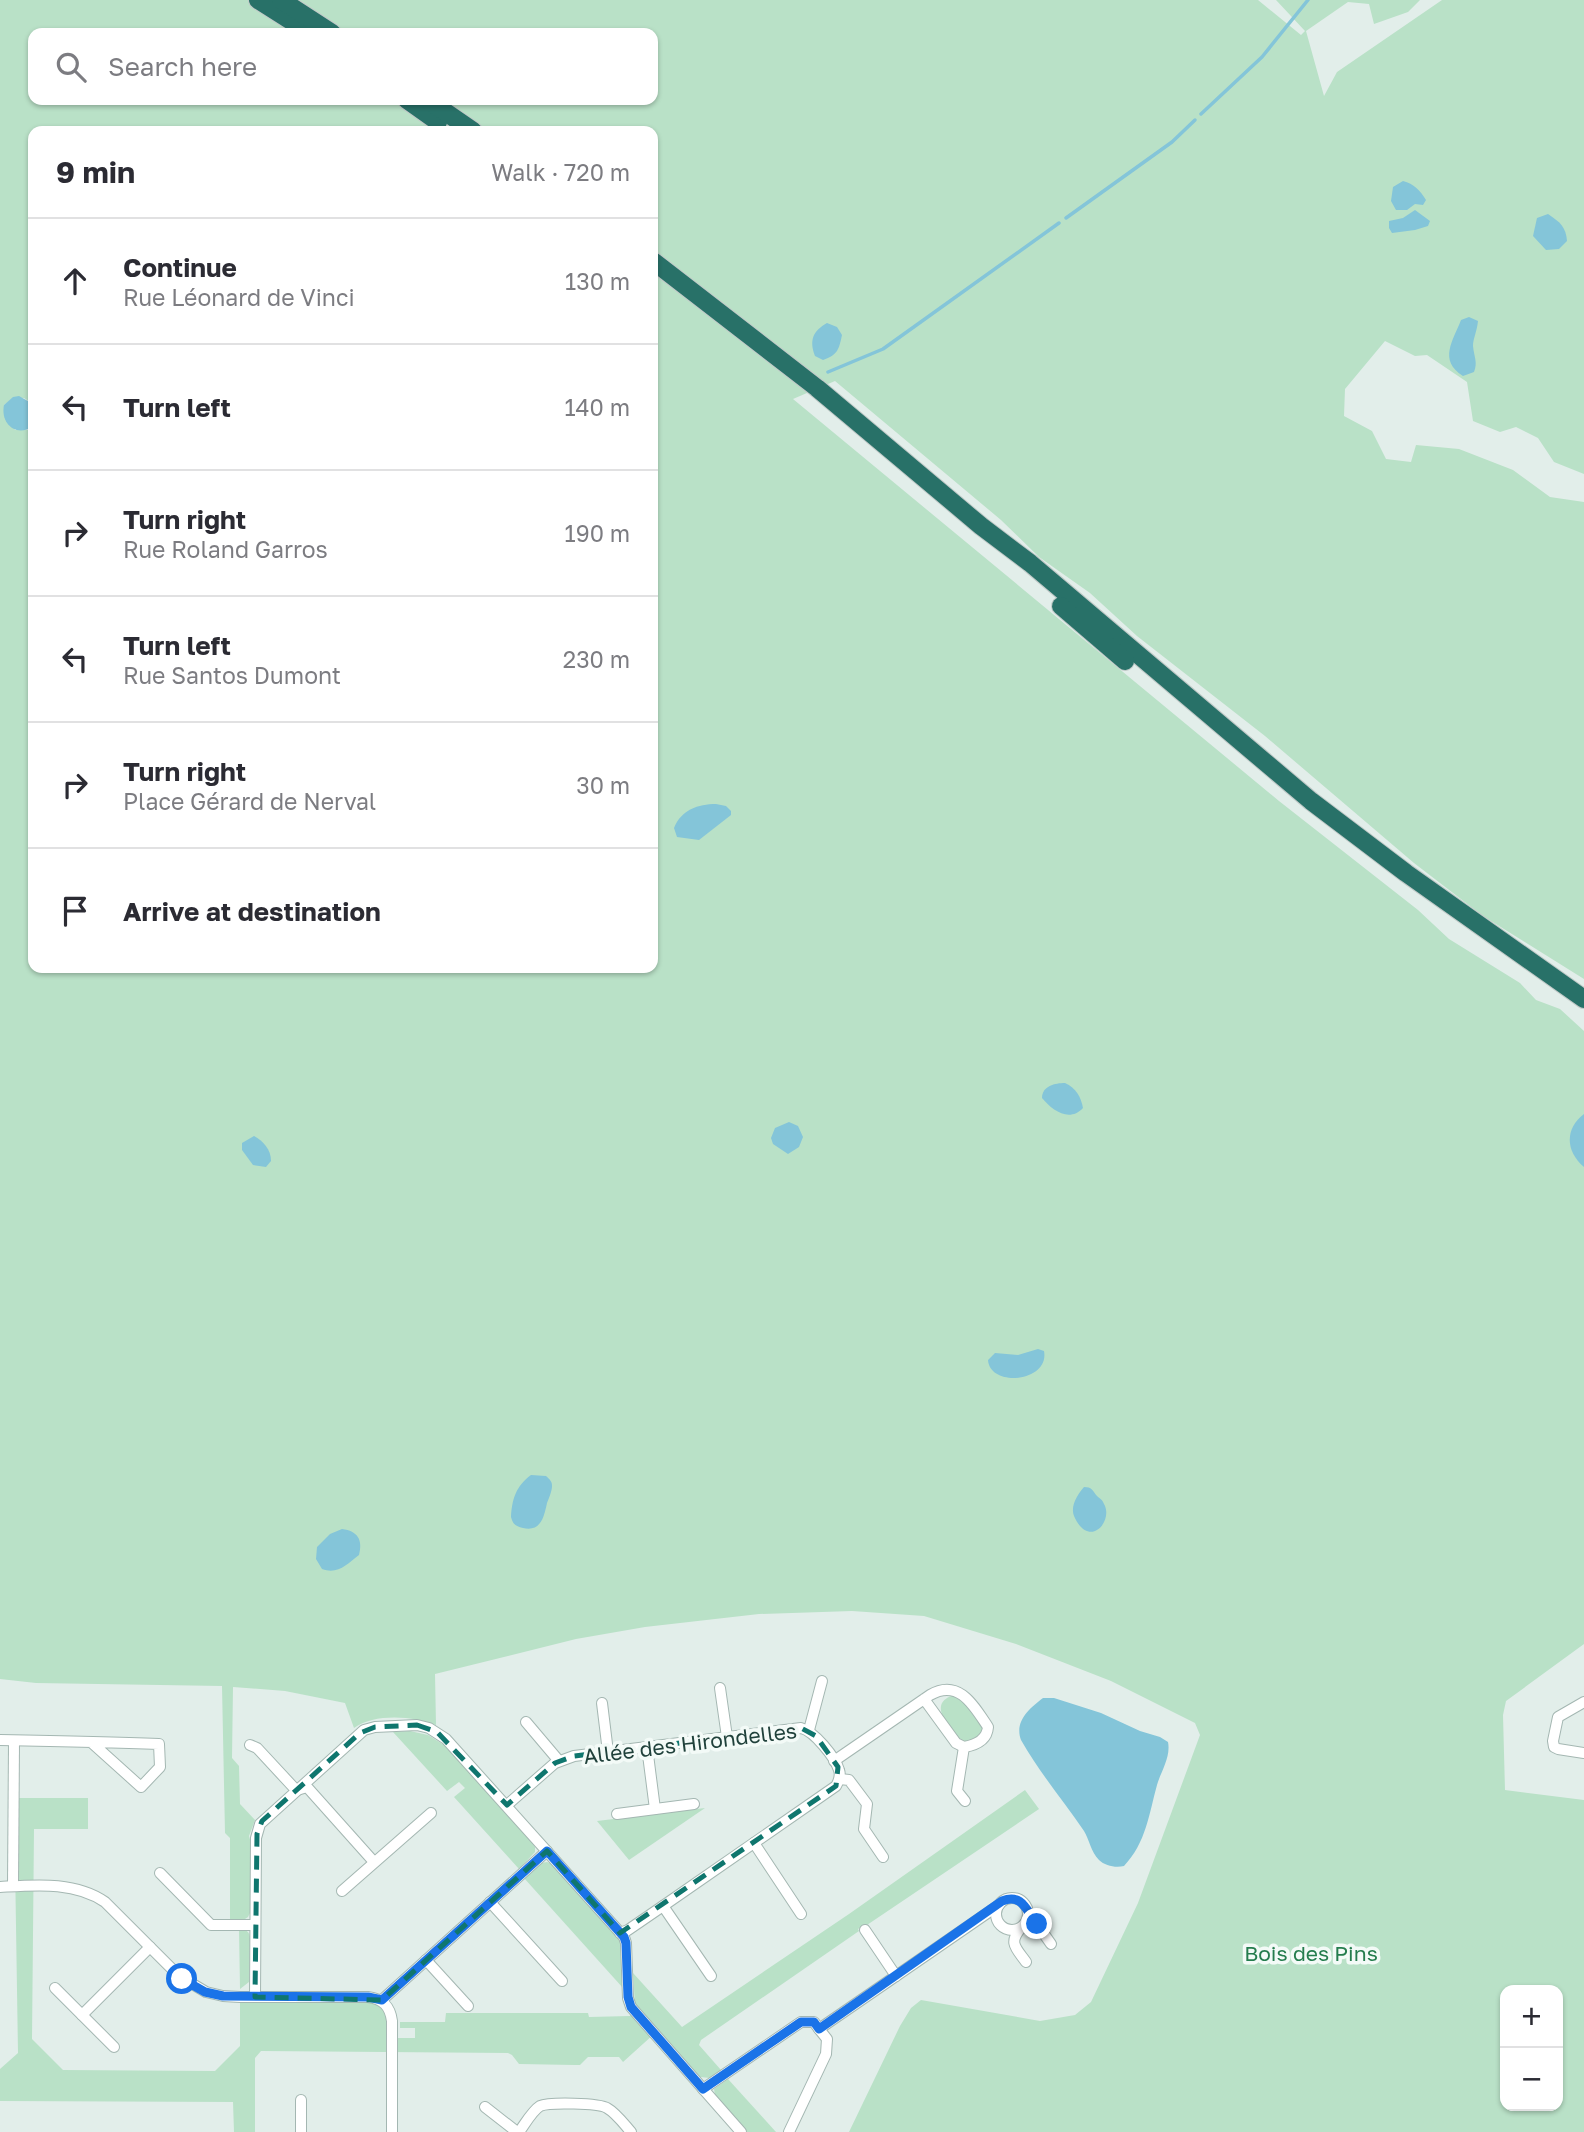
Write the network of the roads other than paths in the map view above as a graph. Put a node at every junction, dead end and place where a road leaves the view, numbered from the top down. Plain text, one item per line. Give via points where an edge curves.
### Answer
1 (258, 0) edge
2 (281, 0) edge
3 (302, 28) edge
4 (324, 28) edge
5 (414, 105) edge
6 (435, 105) edge
7 (445, 126) edge
8 (466, 126) edge
9 (658, 265) edge
10 (658, 280) edge
11 (1584, 999) edge
12 (1584, 1013) edge
13 (822, 1681) dead end
14 (720, 1688) dead end
15 (924, 1699) junction
16 (1584, 1702) edge
17 (602, 1703) dead end
18 (526, 1722) dead end
19 (809, 1730) junction
20 (727, 1737) junction
21 (0, 1740) edge
22 (14, 1742) junction
23 (91, 1742) junction
24 (250, 1745) dead end
25 (648, 1747) junction
26 (964, 1747) junction
27 (608, 1752) junction
28 (1584, 1753) edge
29 (559, 1760) junction
30 (834, 1761) junction
31 (839, 1779) junction
32 (296, 1790) junction
33 (965, 1801) dead end
34 (694, 1804) dead end
35 (507, 1805) junction
36 (655, 1809) junction
37 (431, 1813) dead end
38 (617, 1814) dead end
39 (754, 1843) junction
40 (547, 1851) junction
41 (883, 1857) dead end
42 (374, 1862) junction
43 (160, 1873) dead end
44 (13, 1886) junction
45 (0, 1887) edge
46 (342, 1891) dead end
47 (490, 1902) junction
48 (999, 1905) junction
49 (663, 1906) junction
50 (1028, 1913) junction
51 (801, 1914) dead end
52 (1037, 1924) junction
53 (255, 1925) junction
54 (1021, 1928) junction
55 (864, 1930) dead end
56 (620, 1933) junction
57 (1051, 1944) dead end
58 (150, 1947) junction
59 (426, 1960) junction
60 (1026, 1962) dead end
61 (710, 1976) dead end
62 (896, 1976) junction
63 (562, 1981) dead end
64 (55, 1988) dead end
65 (255, 1997) junction
66 (382, 2000) junction
67 (468, 2006) dead end
68 (82, 2015) junction
69 (819, 2029) junction
70 (114, 2047) dead end
71 (703, 2089) junction
72 (301, 2101) dead end
73 (485, 2107) dead end
74 (301, 2132) edge
75 (392, 2132) edge
76 (518, 2132) edge
77 (631, 2132) edge
78 (741, 2132) edge
79 (789, 2132) edge

1 - 3 highway
2 - 4 highway
5 - 7 highway
6 - 8 highway
9 - 11 highway via 817,388 1311,801
10 - 12 highway via 804,393 1304,810
13 - 19 street
14 - 20 street
15 - 26 street via 956,1743
15 - 26 street via 948,1690 968,1699 988,1733 984,1740
15 - 30 street
16 - 28 street via 1558,1717 1553,1741 1558,1749
17 - 27 street
18 - 29 street
19 - 20 street, Allée des Hirondelles
19 - 30 street, Allée des Hirondelles
20 - 25 street, Allée des Hirondelles
21 - 22 street
22 - 23 street
22 - 44 street
23 - 23 street via 141,1787 160,1767 159,1744
24 - 32 street
25 - 27 street, Allée des Hirondelles
25 - 36 street
26 - 33 street via 957,1791
27 - 29 street, Allée des Hirondelles
29 - 35 street, Allée des Hirondelles
30 - 31 street, Allée des Hirondelles
31 - 39 street via 836,1786
31 - 41 street via 849,1780 867,1804 864,1829
32 - 35 street via 365,1730 417,1726 446,1739
32 - 42 street via 307,1787
32 - 53 street via 258,1829
34 - 36 street
35 - 40 street
36 - 38 street
37 - 42 street
39 - 49 street
39 - 51 street
40 - 47 street
40 - 56 street
42 - 46 street
43 - 53 street via 211,1925
44 - 45 street
44 - 58 street via 91,1892
47 - 59 street
47 - 63 street
48 - 50 street via 1018,1899
48 - 54 street via 996,1916 1001,1926
48 - 62 street
49 - 56 street
49 - 61 street
50 - 52 street
50 - 54 street
52 - 54 street
52 - 57 street
53 - 65 street
54 - 60 street via 1014,1944
55 - 62 street
56 - 71 street via 626,1941 631,2007
58 - 65 street via 182,1979 200,1989 223,1996
58 - 68 street
59 - 66 street
59 - 67 street
62 - 69 street
64 - 68 street
65 - 66 street
66 - 75 street via 392,2021
68 - 70 street
69 - 71 street via 814,2022 801,2022
69 - 79 street via 827,2039 826,2054
71 - 78 street
72 - 74 street
73 - 76 street
76 - 77 street via 537,2108 578,2104 609,2109

